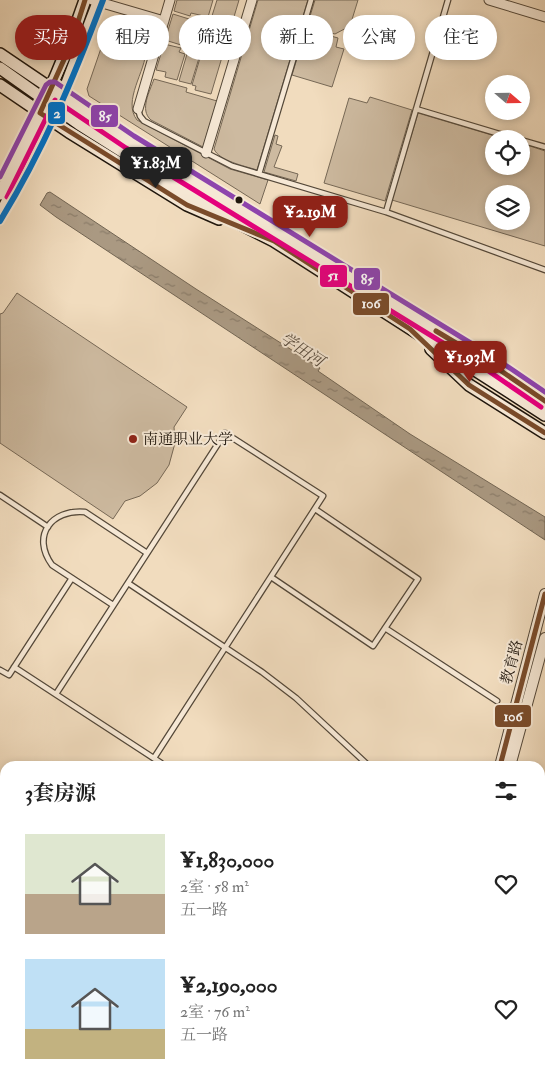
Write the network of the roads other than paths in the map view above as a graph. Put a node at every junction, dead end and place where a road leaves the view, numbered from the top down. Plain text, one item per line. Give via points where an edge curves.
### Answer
1 (86, 0) edge
2 (170, 0) edge
3 (252, 0) edge
4 (311, 0) edge
5 (448, 0) edge
6 (489, 0) edge
7 (97, 1) edge
8 (142, 15) edge
9 (166, 15) edge
10 (545, 17) edge
11 (0, 54) edge
12 (153, 60) edge
13 (0, 68) edge
14 (0, 85) edge
15 (52, 88) junction
16 (62, 96) junction
17 (46, 100) junction
18 (56, 108) junction
19 (138, 109) joint
20 (416, 109) junction
21 (45, 116) junction
22 (486, 130) edge
23 (530, 143) edge
24 (545, 147) edge
25 (206, 153) junction
26 (259, 174) junction
27 (0, 194) edge
28 (386, 212) junction
29 (0, 216) edge
30 (274, 241) junction
31 (545, 270) edge
32 (410, 329) junction
33 (545, 401) edge
34 (545, 415) edge
35 (545, 433) edge
36 (0, 496) edge
37 (315, 509) junction
38 (48, 526) junction
39 (147, 553) junction
40 (271, 577) junction
41 (72, 578) junction
42 (128, 583) junction
43 (545, 594) edge
44 (113, 605) junction
45 (386, 628) junction
46 (545, 638) edge
47 (226, 647) junction
48 (14, 667) junction
49 (0, 670) edge
50 (56, 694) junction
51 (497, 701) dead end
52 (154, 758) junction
53 (159, 761) edge
54 (364, 761) edge
55 (501, 761) edge
56 (511, 761) edge

1 - 15 main road
2 - 9 street
3 - 25 street
4 - 26 lane
5 - 20 lane
6 - 10 street
7 - 8 street
7 - 16 main road
11 - 15 main road
12 - 19 street
13 - 17 main road
14 - 21 main road
15 - 16 main road
15 - 17 main road
16 - 18 main road
16 - 33 main road via 130,142 491,364
17 - 18 main road
17 - 21 main road
18 - 21 main road
18 - 30 main road via 223,215
19 - 25 lane via 144,121
20 - 22 lane
20 - 28 lane
21 - 27 main road
21 - 29 main road
21 - 30 main road via 187,205
23 - 24 lane
25 - 26 lane via 232,166
26 - 28 lane
28 - 31 lane
30 - 32 main road
32 - 34 main road
32 - 35 main road via 469,385
36 - 38 lane
37 - 39 lane via 323,496 225,433
37 - 40 lane
37 - 45 lane via 418,579
38 - 39 lane via 64,513 85,512
38 - 41 lane via 43,547 46,557 52,566
39 - 42 lane
40 - 45 lane via 373,646
40 - 47 lane
41 - 44 lane
41 - 48 lane
42 - 44 lane
42 - 47 lane
43 - 55 street, 教育路
44 - 50 lane
45 - 51 lane
46 - 56 street, 教育路
47 - 52 lane
47 - 54 lane via 296,698
48 - 49 lane via 9,676
48 - 50 lane
50 - 52 lane
52 - 53 lane

